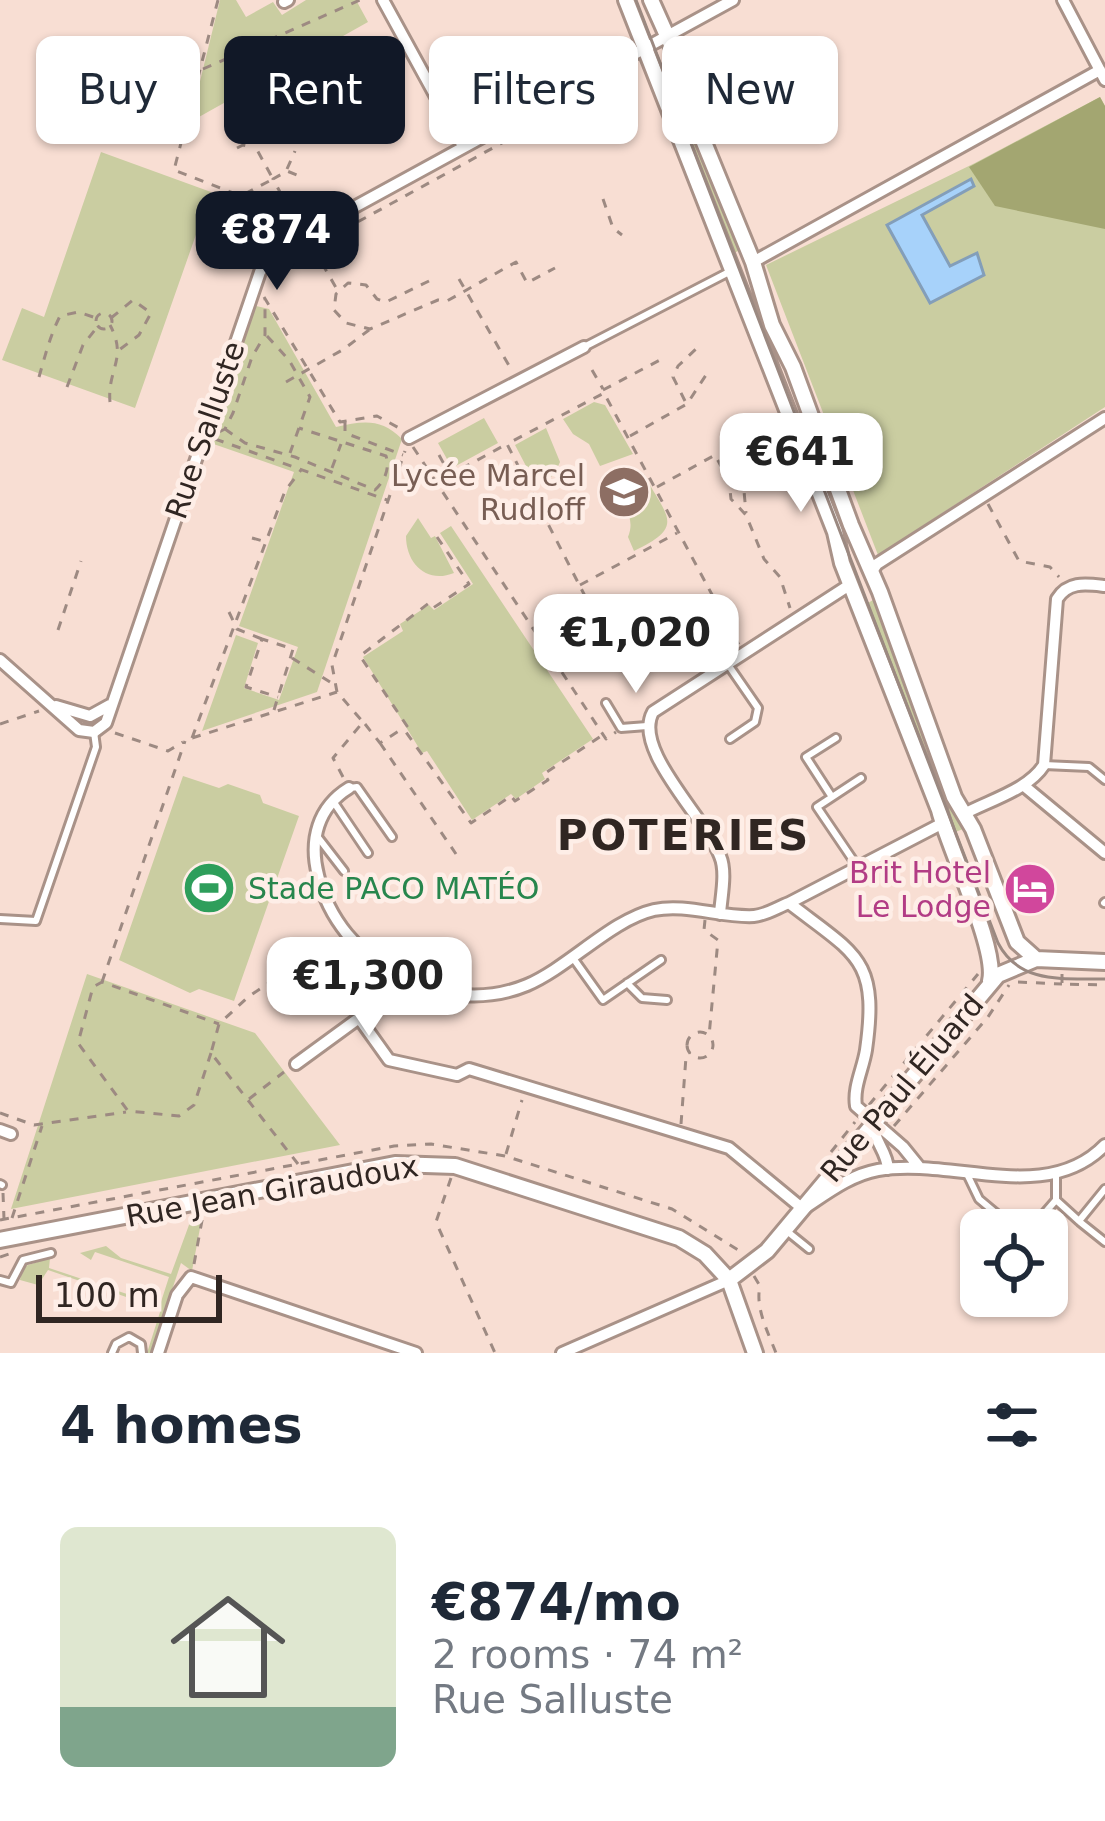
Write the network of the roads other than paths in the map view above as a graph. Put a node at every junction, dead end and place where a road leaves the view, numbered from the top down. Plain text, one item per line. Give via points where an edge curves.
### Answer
1 (383, 0) edge
2 (626, 0) edge
3 (651, 0) edge
4 (733, 0) edge
5 (1063, 0) edge
6 (667, 36) joint
7 (662, 39) edge
8 (643, 49) junction
9 (1102, 70) edge
10 (705, 144) edge
11 (463, 146) junction
12 (753, 262) junction
13 (732, 270) junction
14 (584, 347) joint
15 (1105, 418) edge
16 (409, 438) road end
17 (872, 571) junction
18 (850, 584) junction
19 (1105, 586) edge
20 (0, 660) edge
21 (727, 663) junction
22 (50, 703) junction
23 (606, 703) dead end
24 (110, 705) junction
25 (647, 726) junction
26 (98, 730) junction
27 (836, 738) dead end
28 (730, 739) dead end
29 (1044, 765) junction
30 (861, 778) dead end
31 (1105, 779) edge
32 (1023, 785) junction
33 (349, 788) joint
34 (832, 797) junction
35 (331, 799) junction
36 (964, 814) junction
37 (943, 823) junction
38 (317, 836) junction
39 (392, 837) dead end
40 (368, 853) dead end
41 (1105, 853) edge
42 (859, 869) junction
43 (344, 871) dead end
44 (789, 903) junction
45 (720, 914) junction
46 (0, 919) edge
47 (573, 958) junction
48 (1036, 959) junction
49 (661, 960) dead end
50 (1105, 962) edge
51 (384, 970) junction
52 (986, 975) junction
53 (627, 983) junction
54 (667, 1000) dead end
55 (359, 1018) junction
56 (296, 1064) road end
57 (867, 1119) junction
58 (1105, 1144) edge
59 (920, 1168) junction
60 (888, 1169) junction
61 (966, 1171) junction
62 (1056, 1176) junction
63 (1105, 1190) edge
64 (1057, 1199) junction
65 (803, 1209) junction
66 (992, 1209) edge
67 (1048, 1209) edge
68 (1079, 1221) junction
69 (785, 1230) junction
70 (0, 1240) edge
71 (1105, 1242) edge
72 (809, 1249) dead end
73 (51, 1253) dead end
74 (0, 1280) edge
75 (729, 1280) junction
76 (112, 1353) edge
77 (142, 1353) edge
78 (158, 1353) edge
79 (416, 1353) edge
80 (562, 1353) edge
81 (755, 1353) edge

1 - 11 street
2 - 8 street
3 - 6 street
4 - 6 street, Rue Salluste
5 - 9 street
7 - 8 street, Rue Salluste
8 - 11 street, Rue Salluste
8 - 13 street
9 - 12 street
10 - 12 street
11 - 24 street, Rue Salluste via 268,258
12 - 17 street
13 - 14 lane
13 - 18 street
14 - 16 street
15 - 17 street
17 - 18 street
17 - 36 street
18 - 21 street
18 - 37 street
19 - 29 street via 1068,587 1054,606
20 - 22 street
21 - 25 street via 653,712
21 - 28 lane via 758,708 755,722
22 - 24 street via 89,716
22 - 26 street via 74,727
23 - 25 lane via 621,728
24 - 26 street, Rue Salluste
25 - 45 street via 720,854
26 - 46 lane via 36,921
27 - 34 lane via 806,757
29 - 31 lane via 1089,766
29 - 32 street
30 - 34 lane
32 - 36 street
32 - 41 street
33 - 35 street
33 - 39 lane via 358,787
34 - 42 lane via 817,807
35 - 38 street
35 - 40 lane
36 - 48 street via 1017,942
37 - 42 street
37 - 52 street via 992,960
38 - 43 lane
38 - 51 street via 318,880 345,931
42 - 44 street
44 - 45 street via 758,916
44 - 57 street via 855,954 868,979 866,1051 854,1100
45 - 47 street via 647,912
47 - 51 street via 515,989 463,995
47 - 53 lane via 603,1000
48 - 50 street, Rue Paul Éluard
48 - 52 street, Rue Paul Éluard
49 - 53 lane
51 - 55 street via 370,1010
52 - 57 street, Rue Paul Éluard
53 - 54 lane via 642,998
55 - 56 street
55 - 65 street via 389,1060 458,1076 469,1069 729,1148
57 - 59 street
57 - 60 street
57 - 65 street, Rue Paul Éluard
58 - 62 street
59 - 60 street
59 - 61 street
60 - 65 street via 860,1175
61 - 62 street
61 - 66 lane
62 - 64 lane
63 - 68 lane
64 - 67 lane
64 - 68 lane
65 - 69 street, Rue Paul Éluard
68 - 71 lane
69 - 72 lane
69 - 75 street, Rue Paul Éluard
70 - 75 street, Rue Jean Giraudoux via 395,1164 455,1166 662,1230 705,1254
73 - 74 lane via 23,1259 11,1283
75 - 80 street
75 - 81 street
76 - 77 lane via 129,1337
78 - 79 street via 191,1277

